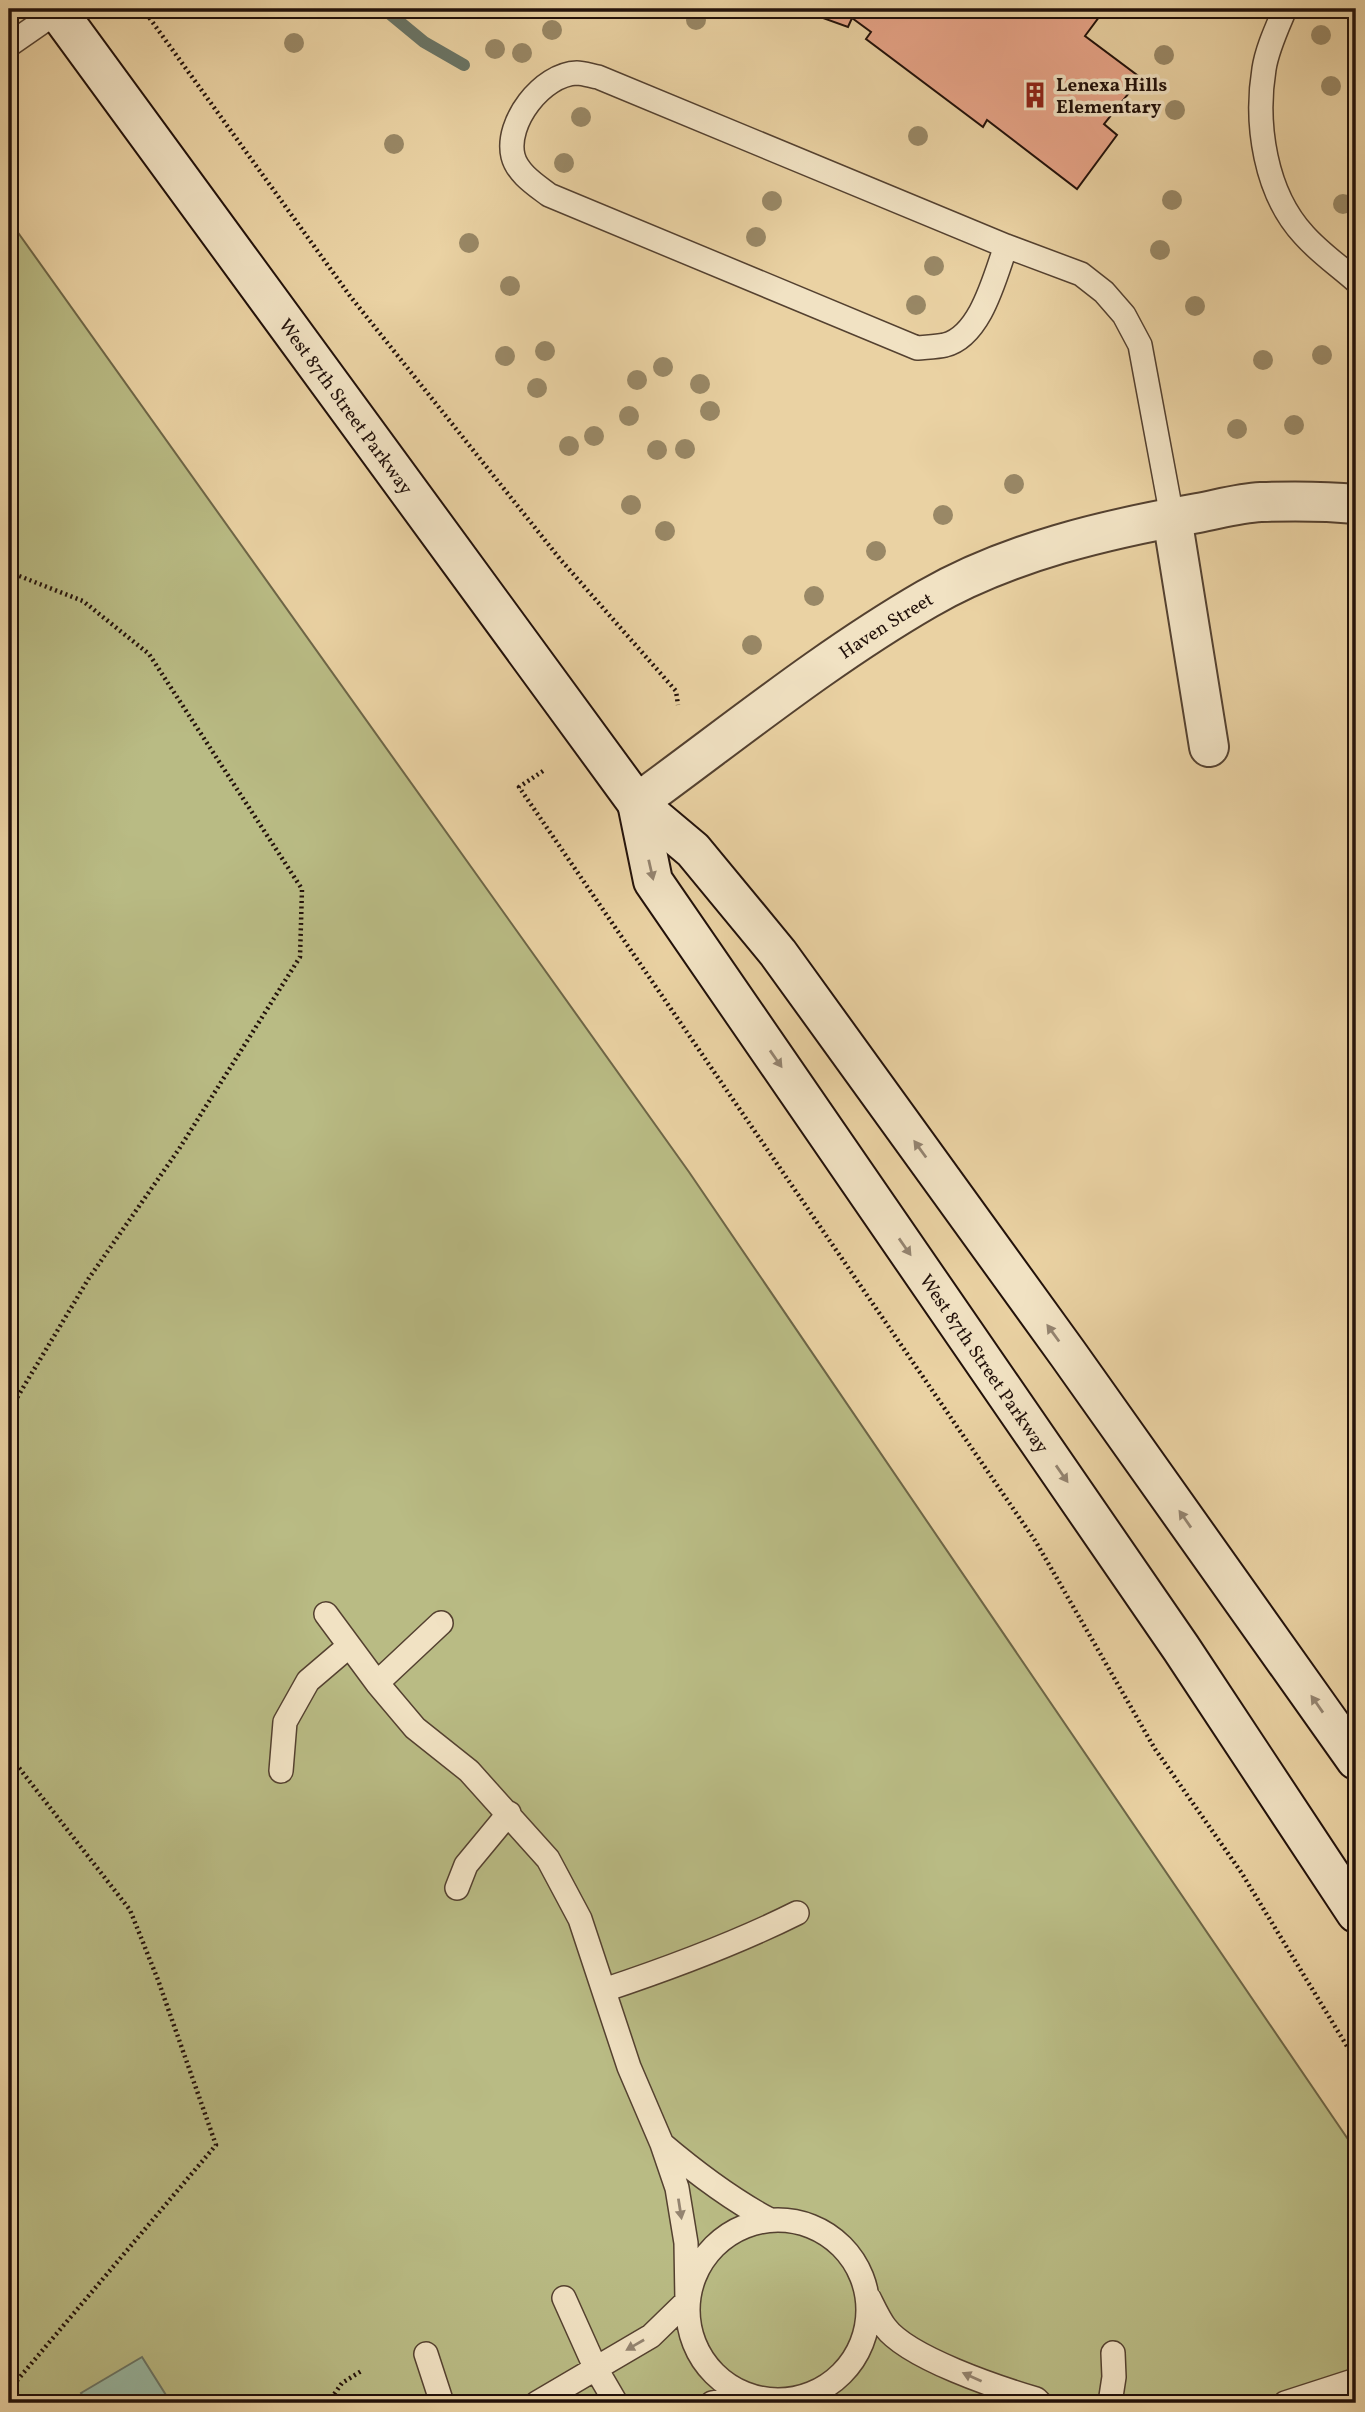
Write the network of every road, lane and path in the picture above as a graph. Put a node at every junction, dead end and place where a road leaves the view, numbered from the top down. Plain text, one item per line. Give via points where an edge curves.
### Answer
1 (143, 9) edge
2 (1286, 9) edge
3 (57, 10) edge
4 (9, 45) edge
5 (1006, 246) junction
6 (1356, 281) edge
7 (1356, 504) edge
8 (1172, 517) junction
9 (9, 572) edge
10 (678, 705) dead end
11 (1209, 747) dead end
12 (543, 771) dead end
13 (637, 803) junction
14 (9, 1411) edge
15 (326, 1614) dead end
16 (441, 1623) dead end
17 (349, 1646) junction
18 (377, 1682) junction
19 (9, 1755) edge
20 (1356, 1760) edge
21 (281, 1771) dead end
22 (509, 1813) junction
23 (457, 1888) dead end
24 (797, 1913) dead end
25 (1356, 1913) edge
26 (604, 1990) junction
27 (1356, 2061) edge
28 (662, 2144) junction
29 (768, 2219) junction
30 (868, 2295) junction
31 (564, 2298) dead end
32 (687, 2301) junction
33 (1113, 2353) dead end
34 (426, 2354) dead end
35 (595, 2367) junction
36 (363, 2370) dead end
37 (1356, 2380) edge
38 (9, 2390) edge
39 (748, 2396) junction
40 (797, 2402) edge
41 (328, 2403) edge
42 (442, 2403) edge
43 (537, 2403) edge
44 (616, 2403) edge
45 (712, 2403) edge
46 (1041, 2403) edge
47 (1111, 2403) edge
48 (1285, 2403) edge

1 - 10 path via 350,296 560,559 676,691
2 - 6 lane via 1264,68 1263,139 1270,172 1282,205 1304,235
3 - 4 lane
3 - 13 main road, West 87th Street Parkway
5 - 5 lane via 598,77 576,73 553,80 524,109 512,137 513,158 527,178 549,195 917,348 947,344 967,331 983,307
5 - 8 lane via 1081,274 1124,315 1140,345
7 - 8 main road, Haven Street via 1258,502
8 - 11 main road
8 - 13 main road, Haven Street via 1052,547 996,566 928,599 828,664
9 - 14 path via 83,601 149,654 302,890 300,957 179,1149 89,1278
12 - 27 path via 519,787 1036,1542 1155,1748 1241,1872
20 -> 13 main road, West 87th Street Parkway via 778,953 694,850
13 -> 25 main road, West 87th Street Parkway via 653,881 1181,1648
15 - 17 lane
16 - 18 lane
17 - 18 lane
17 - 21 lane via 308,1681 285,1722
18 - 22 lane via 415,1728 469,1771
19 - 38 path via 130,1910 216,2145
22 - 23 lane via 466,1865
22 - 26 lane via 548,1860 580,1919
24 - 26 lane via 752,1935
26 - 28 lane via 629,2067
28 - 29 lane via 697,2174
28 -> 32 lane via 677,2188 686,2243
29 - 30 lane via 796,2221 821,2230 843,2247 860,2270
29 - 32 lane via 738,2228 713,2246 695,2271
30 - 40 lane via 868,2324 858,2353 839,2378
46 -> 30 lane via 992,2386 904,2344 886,2328
31 - 35 lane
32 -> 35 lane via 650,2336
32 - 39 lane via 689,2331 701,2359 721,2382
33 - 47 lane
34 - 42 lane
35 - 43 lane
35 - 44 lane
36 - 41 path via 342,2383
37 - 48 lane
39 - 40 lane
39 - 45 lane

